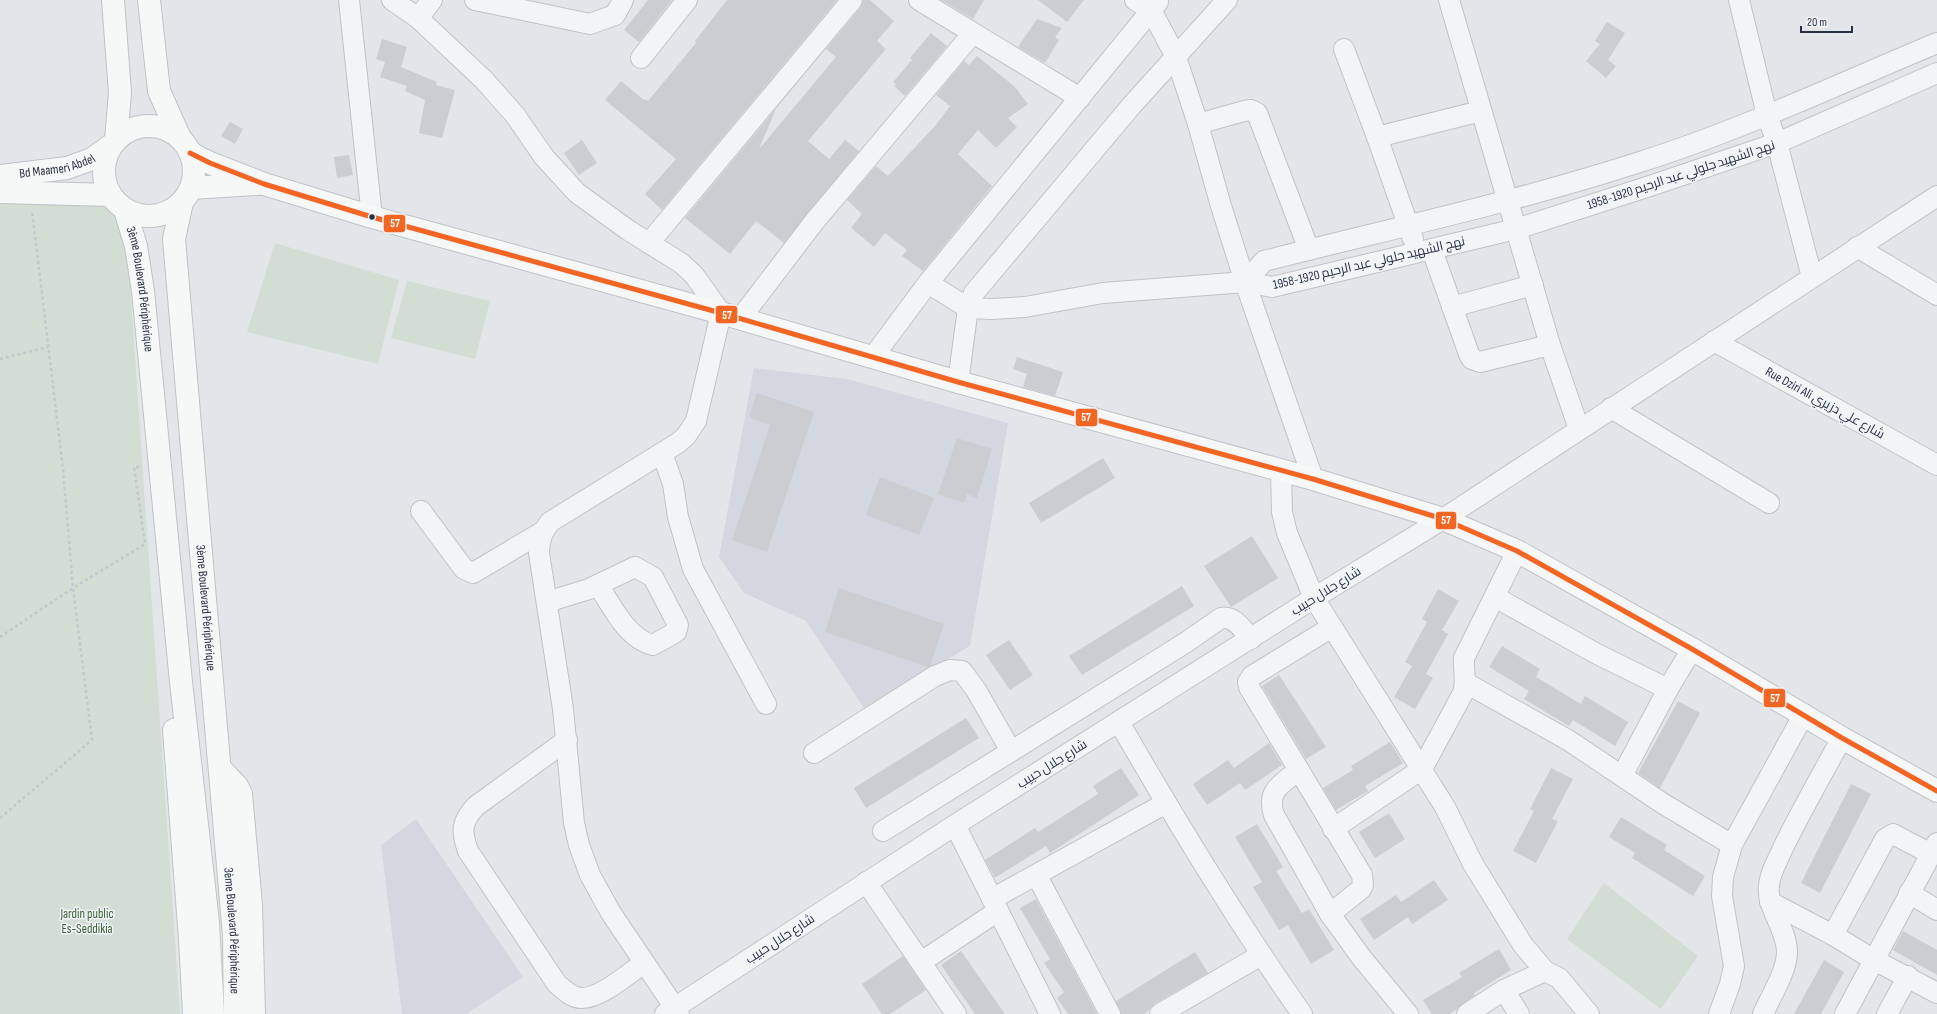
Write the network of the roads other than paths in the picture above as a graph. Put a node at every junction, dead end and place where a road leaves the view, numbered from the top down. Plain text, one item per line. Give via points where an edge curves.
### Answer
1 (113, 0) edge
2 (149, 0) edge
3 (349, 0) edge
4 (392, 0) edge
5 (432, 0) edge
6 (475, 0) edge
7 (623, 0) edge
8 (687, 0) edge
9 (852, 0) edge
10 (919, 0) edge
11 (1227, 0) edge
12 (1448, 0) edge
13 (1739, 0) edge
14 (1148, 3) edge
15 (418, 18) junction
16 (973, 33) junction
17 (1937, 43) edge
18 (1344, 49) dead end
19 (1176, 57) junction
20 (641, 58) dead end
21 (1937, 73) edge
22 (1080, 98) junction
23 (1481, 111) junction
24 (1767, 115) junction
25 (1198, 124) junction
26 (1378, 137) junction
27 (113, 143) junction
28 (1777, 143) junction
29 (185, 146) junction
30 (1641, 162) junction
31 (0, 176) edge
32 (264, 184) junction
33 (1653, 185) junction
34 (0, 192) edge
35 (110, 195) junction
36 (186, 195) junction
37 (1937, 196) edge
38 (1508, 202) junction
39 (126, 210) junction
40 (372, 217) junction
41 (1407, 227) junction
42 (1516, 229) junction
43 (649, 243) junction
44 (1857, 247) junction
45 (1309, 250) junction
46 (1426, 251) junction
47 (1812, 276) junction
48 (1245, 282) junction
49 (928, 283) junction
50 (1533, 285) junction
51 (1937, 295) edge
52 (1452, 307) junction
53 (968, 308) junction
54 (731, 316) junction
55 (1714, 341) junction
56 (1550, 345) junction
57 (873, 358) junction
58 (958, 382) junction
59 (1611, 408) junction
60 (1579, 429) junction
61 (662, 452) junction
62 (1937, 465) edge
63 (1281, 470) junction
64 (1313, 479) junction
65 (1769, 503) dead end
66 (422, 511) dead end
67 (1443, 519) junction
68 (542, 532) junction
69 (1517, 551) junction
70 (598, 585) dead end
71 (1495, 597) junction
72 (1314, 598) junction
73 (547, 602) junction
74 (1332, 627) junction
75 (1251, 639) junction
76 (1692, 649) junction
77 (181, 682) junction
78 (1466, 683) junction
79 (1668, 689) junction
80 (766, 704) dead end
81 (1804, 714) junction
82 (1119, 722) junction
83 (1842, 738) junction
84 (566, 740) junction
85 (1011, 751) junction
86 (814, 753) dead end
87 (221, 769) junction
88 (1422, 769) junction
89 (1299, 770) junction
90 (1622, 776) junction
91 (1937, 791) edge
92 (1166, 803) junction
93 (955, 825) junction
94 (1333, 829) junction
95 (882, 831) dead end
96 (1732, 845) junction
97 (1934, 849) edge
98 (1037, 876) junction
99 (866, 882) junction
100 (1909, 894) junction
101 (1770, 902) junction
102 (995, 905) junction
103 (1937, 910) edge
104 (1330, 914) junction
105 (1834, 935) junction
106 (1261, 955) junction
107 (1874, 960) junction
108 (921, 962) junction
109 (644, 963) junction
110 (1545, 971) junction
111 (1908, 976) junction
112 (1504, 990) junction
113 (1937, 993) edge
114 (673, 1012) edge
115 (194, 1014) edge
116 (213, 1014) edge
117 (235, 1014) edge
118 (254, 1014) edge
119 (956, 1014) edge
120 (1050, 1014) edge
121 (1110, 1014) edge
122 (1160, 1014) edge
123 (1302, 1014) edge
124 (1408, 1014) edge
125 (1467, 1014) edge
126 (1519, 1014) edge
127 (1589, 1014) edge
128 (1719, 1014) edge
129 (1763, 1014) edge
130 (1845, 1014) edge
131 (1887, 1014) edge

1 - 27 main road via 120,93
2 - 29 main road via 159,90
3 - 40 street
4 - 15 street
5 - 15 street
6 - 7 street via 590,24 615,15
8 - 20 street
9 - 43 street
10 - 16 street
11 - 19 street
12 - 23 street
13 - 24 street
14 - 19 street
14 - 22 street
15 - 43 street via 494,91 544,157 577,193 600,212
16 - 22 street
16 - 54 street
17 - 24 street, نهج الشهيد جلولي عبد الرحيم 1920-1958
18 - 26 street
19 - 25 street
19 - 53 street via 985,278
21 - 28 street, نهج الشهيد جلولي عبد الرحيم 1920-1958
22 - 49 street
23 - 26 street
23 - 38 street
24 - 28 street
24 - 30 street, نهج الشهيد جلولي عبد الرحيم 1920-1958
25 - 45 street via 1244,111 1251,110 1257,113
25 - 48 street
26 - 41 street
27 - 29 main road via 125,132 148,126 165,129
27 - 31 main road, Bd Maameri Abdel via 92,159 67,168
27 - 35 main road via 104,164 103,175
28 - 33 street, نهج الشهيد جلولي عبد الرحيم 1920-1958
28 - 47 street
29 - 32 main road via 210,164
29 - 36 main road via 194,165 194,177
30 - 33 street
30 - 38 street, نهج الشهيد جلولي عبد الرحيم 1920-1958
32 - 36 main road
32 - 40 main road
33 - 42 street, نهج الشهيد جلولي عبد الرحيم 1920-1958
34 - 35 main road, Bd Maameri Abdel
35 - 39 main road
36 - 39 main road via 174,209 155,216 135,215
36 - 87 main road, 3ème Boulevard Périphérique via 174,239
37 - 44 street, شارع جلال حبيب
38 - 41 street, نهج الشهيد جلولي عبد الرحيم 1920-1958
38 - 42 street
39 - 77 main road, 3ème Boulevard Périphérique via 135,239 143,290
40 - 54 main road
41 - 45 street, نهج الشهيد جلولي عبد الرحيم 1920-1958
41 - 46 street
42 - 46 street, نهج الشهيد جلولي عبد الرحيم 1920-1958
42 - 50 street
43 - 54 street via 687,268
44 - 47 street, شارع جلال حبيب
44 - 51 street
45 - 48 street, نهج الشهيد جلولي عبد الرحيم 1920-1958 via 1264,261
46 - 48 street, نهج الشهيد جلولي عبد الرحيم 1920-1958 via 1272,287
46 - 52 street
47 - 55 street, شارع جلال حبيب
48 - 53 street via 1103,293 1025,307
48 - 64 street
49 - 53 street
49 - 57 street
50 - 52 street
50 - 56 street
52 - 56 street via 1469,354 1476,361
53 - 58 street
54 - 57 main road
54 - 61 street via 696,421 686,436
55 - 59 street, شارع جلال حبيب
55 - 62 street, Rue Dziri Ali شارع علي دزيري
56 - 60 street
57 - 58 main road
58 - 63 main road
59 - 60 street, شارع جلال حبيب
59 - 65 street
60 - 67 street, شارع جلال حبيب
61 - 68 street via 550,522
61 - 80 street via 673,484 678,517 693,569
63 - 64 main road
63 - 72 street via 1282,512 1287,533
64 - 67 main road
66 - 68 street via 464,569 473,573
67 - 69 main road
67 - 72 street, شارع جلال حبيب
68 - 73 street via 539,553
69 - 71 street
69 - 76 main road
70 - 73 street
71 - 78 street via 1464,658
71 - 79 street via 1597,654
72 - 74 street
72 - 75 street, شارع جلال حبيب
73 - 84 street
74 - 88 street
74 - 89 street via 1252,676 1248,682
75 - 82 street, شارع جلال حبيب
75 - 85 street via 1234,621 1221,618
76 - 79 street
76 - 81 main road
77 - 115 main road via 175,696 173,724
77 - 116 main road, 3ème Boulevard Périphérique via 208,922
78 - 88 street via 1453,713
78 - 90 street via 1568,740
79 - 90 street
81 - 83 main road
81 - 96 street
82 - 92 street
82 - 93 street, شارع جلال حبيب
83 - 91 main road
83 - 101 street via 1770,876
84 - 109 street via 574,823 579,845 590,875
84 - 109 street via 476,806 468,815 463,836 468,851 557,984 567,993 580,998 591,997
85 - 86 street via 962,671 950,670 935,676
85 - 95 street
87 - 117 main road, 3ème Boulevard Périphérique via 234,936
87 - 118 main road via 241,794 251,905
88 - 94 street
88 - 110 street via 1445,806 1474,864 1523,945
89 - 94 street
89 - 104 street via 1272,794 1270,802 1274,815
90 - 96 street
92 - 98 street
92 - 106 street
93 - 99 street, شارع جلال حبيب
93 - 102 street
94 - 104 street via 1362,875 1363,885
96 - 128 street via 1723,877 1722,896 1734,966
97 - 100 street
97 - 105 street via 1893,834 1885,839
98 - 102 street
98 - 121 street
99 - 108 street
99 - 114 street, شارع جلال حبيب
100 - 103 street
100 - 107 street
101 - 105 street
101 - 129 street via 1786,941 1787,951 1786,963
102 - 108 street
102 - 120 street
104 - 124 street via 1361,957
105 - 107 street
106 - 122 street
106 - 123 street
107 - 111 street
107 - 130 street
108 - 119 street
109 - 114 street
110 - 112 street
110 - 127 street via 1559,978
111 - 113 street
111 - 131 street
112 - 125 street
112 - 126 street

